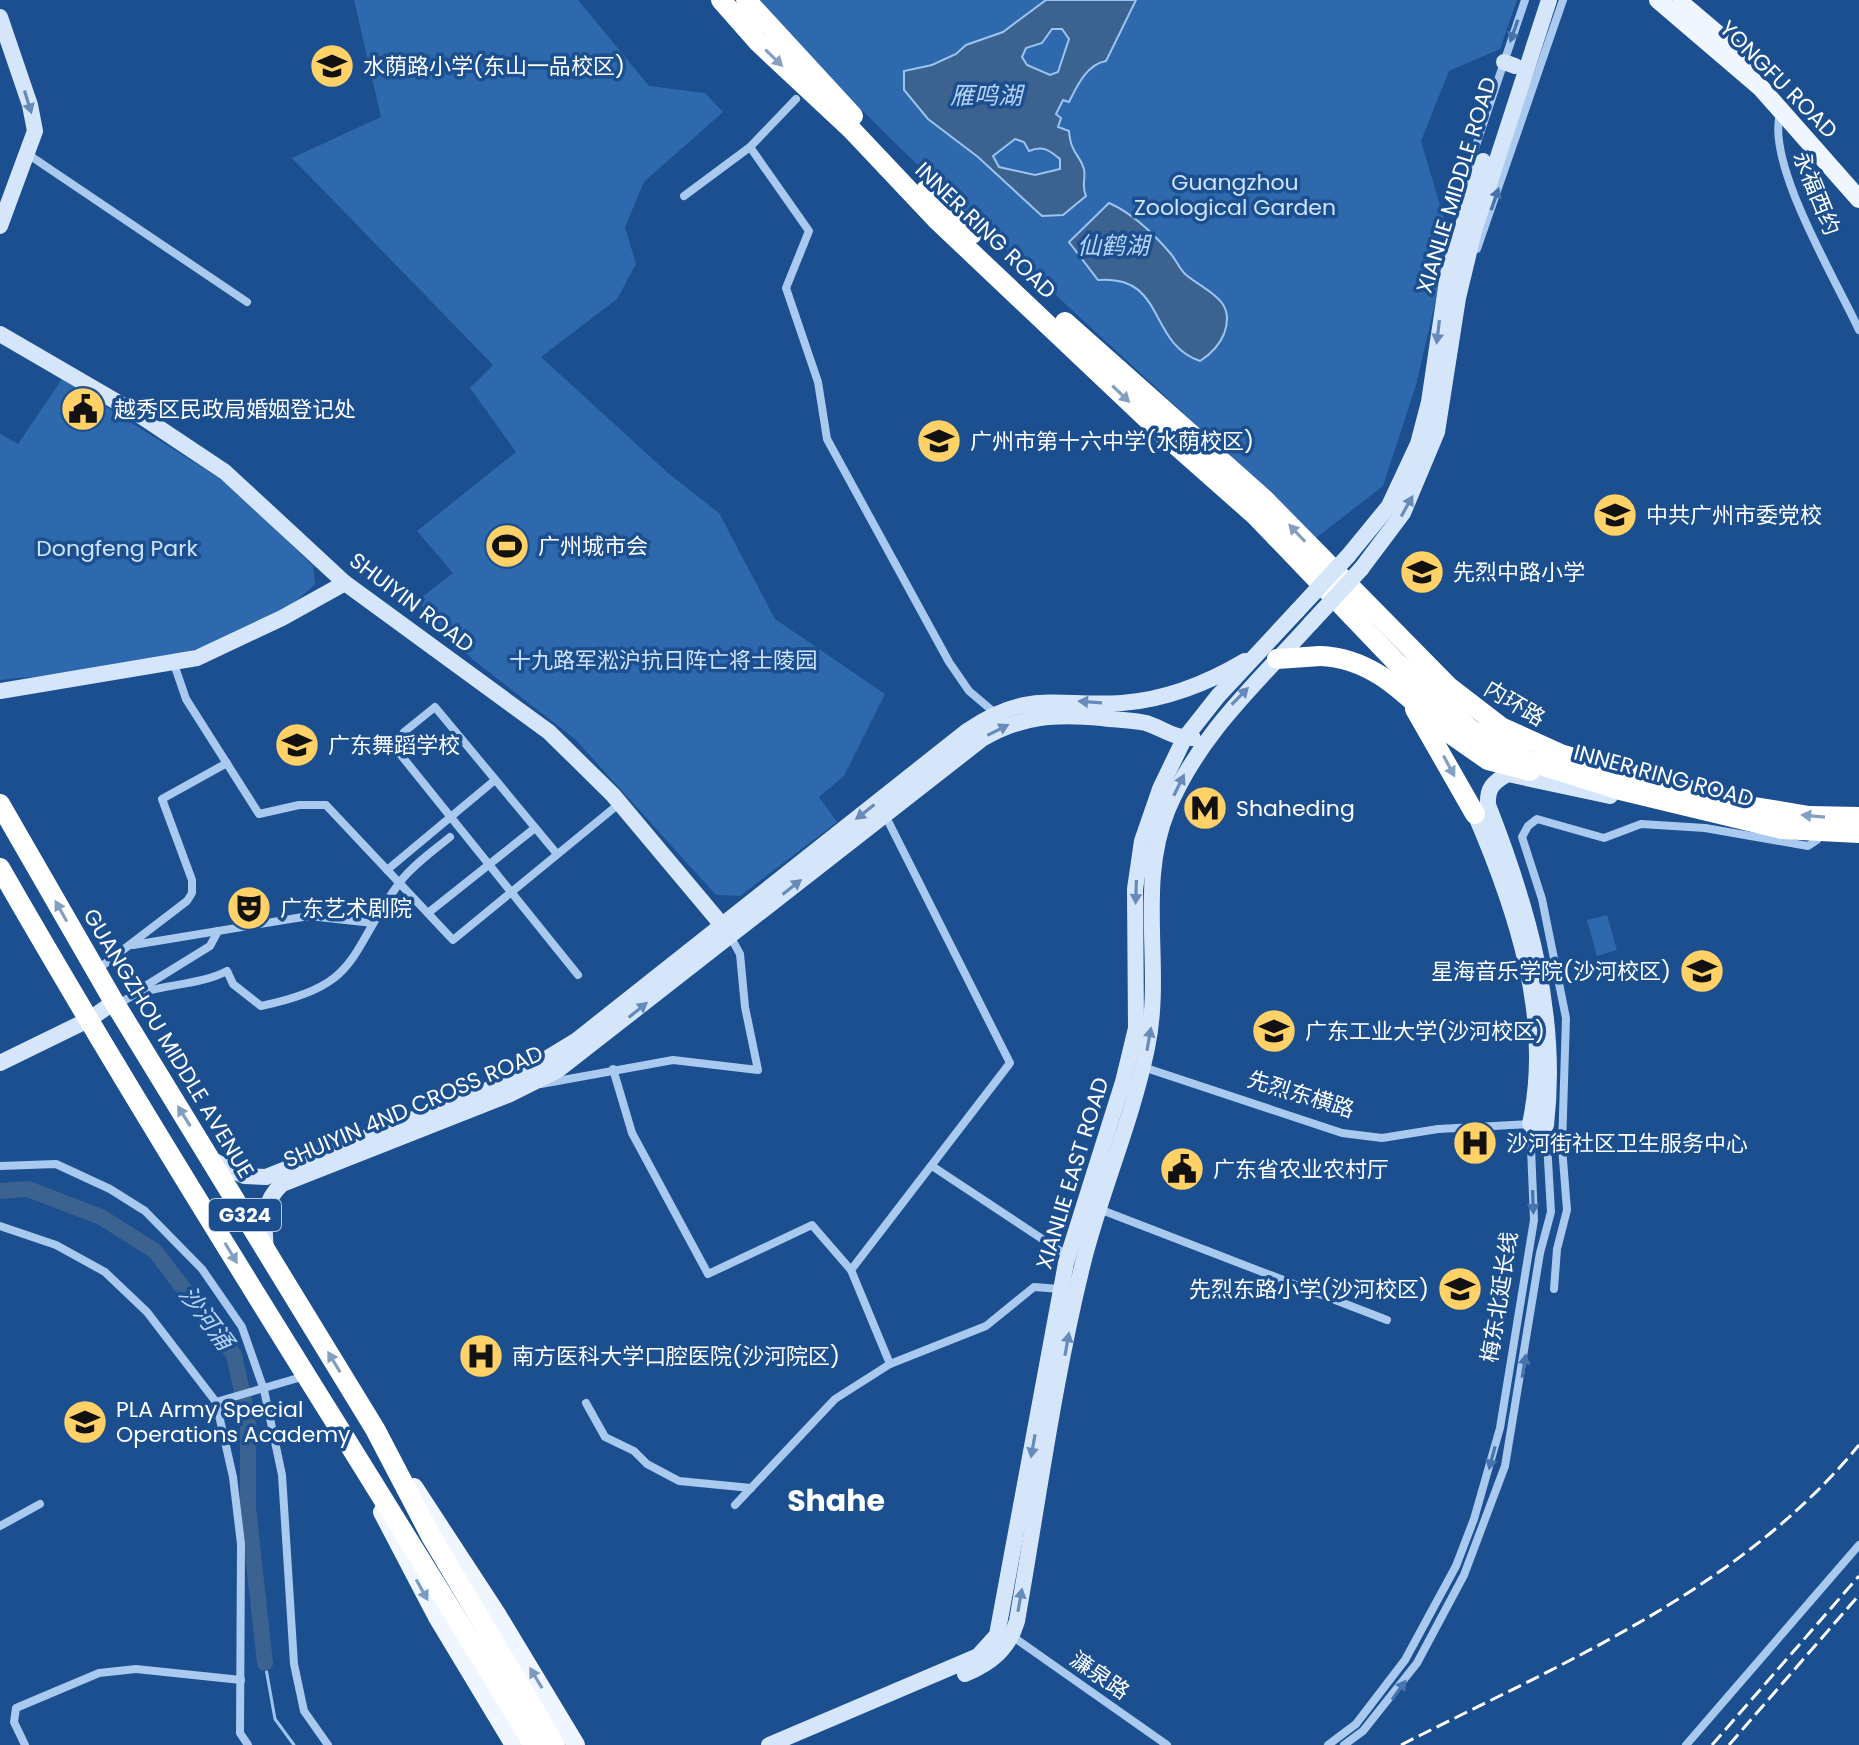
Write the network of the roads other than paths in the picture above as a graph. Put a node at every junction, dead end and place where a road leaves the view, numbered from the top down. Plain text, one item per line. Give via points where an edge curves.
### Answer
1 (721, 0) edge
2 (746, 0) edge
3 (1525, 0) edge
4 (1537, 0) edge
5 (1549, 0) edge
6 (1563, 0) edge
7 (1658, 0) edge
8 (1677, 0) edge
9 (2, 22) edge
10 (1538, 54) junction
11 (1510, 64) junction
12 (796, 99) dead end
13 (1781, 109) junction
14 (750, 147) junction
15 (29, 155) junction
16 (1859, 182) edge
17 (684, 196) dead end
18 (1859, 199) edge
19 (0, 226) edge
20 (247, 302) dead end
21 (1859, 330) edge
22 (0, 334) edge
23 (1426, 440) junction
24 (1224, 489) junction
25 (345, 583) junction
26 (1297, 611) joint
27 (1268, 656) junction
28 (174, 664) junction
29 (0, 691) edge
30 (1167, 694) junction
31 (995, 713) junction
32 (1203, 714) junction
33 (1207, 737) junction
34 (1184, 739) junction
35 (227, 763) junction
36 (495, 780) junction
37 (1620, 790) junction
38 (620, 803) junction
39 (0, 804) edge
40 (1475, 814) joint
41 (885, 815) junction
42 (450, 817) junction
43 (1859, 817) edge
44 (535, 828) junction
45 (1499, 834) junction
46 (1859, 836) edge
47 (450, 837) dead end
48 (1522, 837) junction
49 (1817, 840) junction
50 (557, 854) junction
51 (489, 865) junction
52 (0, 868) edge
53 (387, 870) junction
54 (399, 883) junction
55 (512, 891) junction
56 (428, 913) junction
57 (373, 923) junction
58 (726, 929) junction
59 (218, 931) junction
60 (130, 945) junction
61 (98, 974) junction
62 (578, 975) dead end
63 (120, 1001) junction
64 (83, 1008) junction
65 (133, 1031) junction
66 (107, 1046) junction
67 (0, 1051) edge
68 (0, 1063) edge
69 (1143, 1067) junction
70 (613, 1069) junction
71 (529, 1086) junction
72 (1538, 1124) junction
73 (211, 1159) junction
74 (0, 1166) edge
75 (932, 1166) junction
76 (1567, 1210) junction
77 (1551, 1212) junction
78 (1090, 1219) junction
79 (0, 1226) edge
80 (266, 1250) junction
81 (1068, 1256) junction
82 (851, 1270) junction
83 (1060, 1289) junction
84 (1554, 1289) dead end
85 (1519, 1314) junction
86 (1532, 1315) junction
87 (1387, 1320) dead end
88 (890, 1364) junction
89 (306, 1376) junction
90 (264, 1390) junction
91 (216, 1402) junction
92 (586, 1403) dead end
93 (375, 1429) junction
94 (349, 1445) junction
95 (751, 1488) junction
96 (40, 1504) dead end
97 (735, 1505) dead end
98 (0, 1526) edge
99 (1859, 1545) edge
100 (1464, 1575) junction
101 (1449, 1579) junction
102 (1012, 1636) junction
103 (491, 1655) junction
104 (241, 1680) junction
105 (854, 1716) junction
106 (1356, 1724) junction
107 (1363, 1731) junction
108 (25, 1745) edge
109 (248, 1745) edge
110 (328, 1745) edge
111 (514, 1745) edge
112 (534, 1745) edge
113 (555, 1745) edge
114 (576, 1745) edge
115 (769, 1745) edge
116 (798, 1745) edge
117 (1167, 1745) edge
118 (1328, 1745) edge
119 (1344, 1745) edge
120 (1686, 1745) edge

1 -> 24 highway, INNER RING ROAD via 936,219
43 -> 2 highway, 内环路 via 1768,810 1555,752 1508,731 1467,703 1264,499 923,188
3 -> 11 street
4 - 11 street, XIANLIE MIDDLE ROAD
5 - 10 street, XIANLIE MIDDLE ROAD
6 - 10 street
7 - 13 main road, YONGFU ROAD
8 - 16 main road, YONGFU ROAD via 1764,75
9 -> 15 street via 34,121
23 -> 10 street, XIANLIE MIDDLE ROAD via 1445,396 1458,298 1491,171
11 -> 23 street, XIANLIE MIDDLE ROAD via 1445,286
12 - 14 street
13 - 18 main road, YONGFU ROAD
13 - 21 street, 永福西约 via 1776,129 1784,167
14 - 17 street
14 - 31 street via 809,231 786,288 818,382 827,439 949,662 969,691
15 - 19 street
15 - 20 street
22 - 25 street, SHUIYIN ROAD via 213,463
23 - 26 street, XIANLIE MIDDLE ROAD, bridge via 1389,506
27 -> 23 street, XIANLIE EAST ROAD, bridge via 1311,623 1403,513
24 - 37 highway, INNER RING ROAD via 1458,720 1497,747
24 -> 40 highway via 1292,561 1416,711
25 - 28 street via 238,640
25 - 38 street, SHUIYIN ROAD via 524,712
26 - 27 street, XIANLIE EAST ROAD
27 - 30 street
27 - 32 street, XIANLIE EAST ROAD
33 -> 27 street, XIANLIE EAST ROAD
27 - 37 highway, bridge via 1350,660 1384,676 1462,746 1488,760
28 - 29 street
28 - 35 street via 186,699
30 -> 31 street via 1122,703 1041,701
30 - 32 street via 1191,700
31 -> 58 street
32 - 33 street
32 - 34 street, XIANLIE EAST ROAD
33 - 34 street
69 -> 33 street, XIANLIE EAST ROAD via 1153,1008 1153,857 1168,809
41 -> 34 street via 982,739 1020,720 1063,714 1143,723
34 -> 78 street, XIANLIE EAST ROAD via 1142,841 1135,889 1136,1028
35 - 53 street via 259,814 326,805
35 - 60 street via 162,799 192,893
36 - 42 street
36 - 42 street via 435,707 426,711 404,732 396,749
36 - 44 street
37 - 46 highway, INNER RING ROAD via 1782,829
38 - 50 street
38 - 58 street, SHUIYIN ROAD
61 -> 39 highway, GUANGZHOU MIDDLE AVENUE / G324
40 - 72 street, 梅东北延长线 via 1511,903 1527,971
58 -> 41 street
41 - 75 street via 1010,1063
42 - 51 street
42 - 53 street
44 - 50 street
44 - 51 street
45 - 48 street
45 - 49 street, 梅东北延长线 via 1487,792 1508,774 1764,833
45 - 72 street, 梅东北延长线 via 1532,934 1546,1014 1549,1054
46 - 49 street
47 - 54 street
48 - 49 street via 1537,819 1604,838 1641,824 1705,828 1808,846
48 - 76 street via 1542,899 1566,1018 1562,1134
50 - 55 street
51 - 55 street
51 - 56 street
52 - 64 highway, G324
53 - 54 street
54 - 56 street
54 - 57 street
55 - 56 street via 453,940
55 - 62 street
57 - 59 street via 309,916
57 - 63 street via 347,969 334,981 288,1000 261,1006 233,984 227,971
58 - 70 street via 740,954 758,1070 673,1060
71 -> 58 street, SHUIYIN 4ND CROSS ROAD via 584,1053
58 - 73 street, SHUIYIN 4ND CROSS ROAD via 577,1040 508,1082 266,1177 244,1176
59 - 60 street
59 - 63 street via 210,946
60 - 61 street
61 - 63 highway, GUANGZHOU MIDDLE AVENUE / G324
61 - 64 highway
63 - 64 street
63 - 65 highway, GUANGZHOU MIDDLE AVENUE / G324
64 - 66 highway, G324
64 - 67 street
64 - 68 street
65 - 66 highway
73 -> 65 highway, GUANGZHOU MIDDLE AVENUE / G324
66 -> 89 highway, G324
69 - 72 street, 先烈东横路 via 1342,1133 1382,1138
69 - 78 street, XIANLIE EAST ROAD
70 - 71 street
70 - 82 street via 632,1133 708,1274 812,1225
71 - 80 street, SHUIYIN 4ND CROSS ROAD via 282,1184 264,1215
72 - 77 street, 梅东北延长线
72 -> 85 street, 梅东北延长线 via 1534,1220
73 - 80 highway, GUANGZHOU MIDDLE AVENUE / G324
74 - 90 street via 56,1164 145,1211 202,1269 242,1327
75 - 81 street
75 - 82 street
76 - 77 street
76 - 84 street
77 - 86 street, 梅东北延长线
78 - 81 street, XIANLIE EAST ROAD
78 - 87 street
102 -> 78 street, XIANLIE EAST ROAD
79 - 91 street via 56,1245 105,1272 147,1312
93 -> 80 highway, GUANGZHOU MIDDLE AVENUE / G324
81 - 83 street, XIANLIE EAST ROAD
82 - 88 street
83 - 88 street via 1034,1287 986,1326
83 -> 105 street, XIANLIE EAST ROAD via 997,1635 978,1656
85 - 86 street
85 -> 101 street, 梅东北延长线 via 1491,1463
100 -> 86 street, 梅东北延长线 via 1505,1466
88 - 95 street via 835,1399
89 - 90 street
89 - 94 highway, G324
90 - 91 street
90 - 110 street via 282,1475 294,1664 304,1711
91 - 104 street via 241,1544
92 - 95 street via 605,1437 679,1481
93 - 103 highway, GUANGZHOU MIDDLE AVENUE
114 -> 93 main road, GUANGZHOU MIDDLE AVENUE / G324
94 - 103 highway
94 -> 111 main road, G324 via 424,1594
95 - 97 street
96 - 98 street
99 - 120 street
100 - 101 street
107 -> 100 street, 梅东北延长线 via 1417,1663
101 - 106 street, 梅东北延长线 via 1405,1660
102 - 105 street, XIANLIE EAST ROAD via 980,1668
102 - 117 street, 濂泉路
103 - 112 highway
103 - 113 highway
104 - 108 street via 136,1669 99,1673 16,1708 14,1722
104 - 109 street via 240,1733
105 - 115 street, XIANLIE EAST ROAD
105 - 116 street, XIANLIE EAST ROAD
106 - 107 street
106 - 118 street, 梅东北延长线
107 - 119 street, 梅东北延长线

